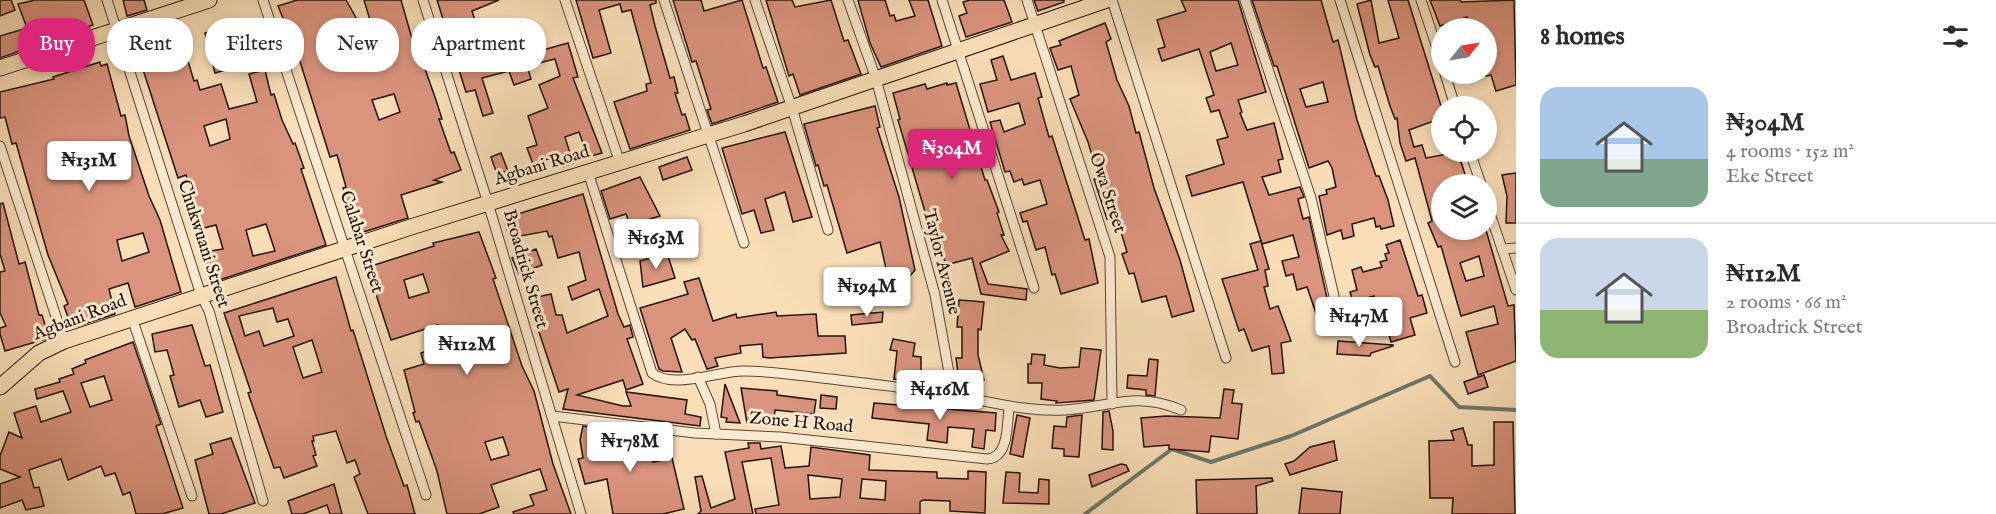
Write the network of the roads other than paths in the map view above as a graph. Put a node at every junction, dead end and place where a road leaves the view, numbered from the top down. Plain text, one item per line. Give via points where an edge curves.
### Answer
1 (107, 0) edge
2 (209, 0) edge
3 (263, 0) edge
4 (423, 0) edge
5 (565, 0) edge
6 (664, 0) edge
7 (755, 0) edge
8 (848, 0) edge
9 (942, 0) edge
10 (1027, 0) edge
11 (1107, 0) edge
12 (1112, 0) edge
13 (1245, 0) edge
14 (1340, 0) edge
15 (1421, 0) edge
16 (113, 18) edge
17 (154, 18) edge
18 (1036, 24) junction
19 (1431, 30) edge
20 (107, 33) edge
21 (959, 50) junction
22 (0, 68) edge
23 (130, 72) edge
24 (876, 79) junction
25 (792, 108) junction
26 (710, 135) junction
27 (0, 146) edge
28 (620, 163) junction
29 (588, 172) junction
30 (488, 203) junction
31 (828, 230) dead end
32 (1497, 232) edge
33 (744, 243) dead end
34 (1516, 248) edge
35 (345, 249) junction
36 (1503, 249) junction
37 (1034, 288) dead end
38 (1516, 290) edge
39 (201, 295) junction
40 (1334, 296) dead end
41 (132, 318) junction
42 (63, 341) junction
43 (1226, 358) dead end
44 (1455, 362) dead end
45 (699, 377) junction
46 (0, 387) edge
47 (953, 395) junction
48 (1112, 404) junction
49 (1009, 408) junction
50 (1181, 410) dead end
51 (552, 416) junction
52 (716, 434) junction
53 (426, 495) dead end
54 (192, 496) dead end
55 (263, 501) dead end
56 (581, 514) edge

1 - 16 street, Chukwuani Street
2 - 17 main road
3 - 35 street, Calabar Street
4 - 30 street, Broadrick Street
5 - 28 street
6 - 26 street
7 - 25 street
8 - 24 street, Taylor Avenue
9 - 21 street
10 - 18 street, Owa Street
11 - 18 main road, Agbani Road
12 - 43 street
13 - 40 street via 1311,198
14 - 44 street
15 - 19 street
18 - 21 main road, Agbani Road
18 - 48 street, Owa Street via 1110,257
20 - 22 main road
21 - 24 main road, Agbani Road
21 - 37 street
23 - 39 street, Chukwuani Street
24 - 25 main road, Agbani Road
24 - 47 street, Taylor Avenue via 935,295
25 - 26 main road, Agbani Road
25 - 31 street
26 - 28 main road, Agbani Road
26 - 33 street
27 - 42 street
28 - 29 main road, Agbani Road
29 - 30 main road, Agbani Road
29 - 45 street via 652,373 669,382
30 - 35 main road, Agbani Road
30 - 51 street, Broadrick Street
32 - 36 street
34 - 36 street
35 - 39 main road, Agbani Road
35 - 53 street, Calabar Street
36 - 38 street
39 - 41 main road, Agbani Road
39 - 55 street, Chukwuani Street via 209,311
41 - 42 main road, Agbani Road
41 - 54 street
42 - 46 main road, Agbani Road via 19,367
45 - 47 street via 722,371 747,371
45 - 52 street
47 - 49 street
48 - 49 street via 1066,410
48 - 50 street via 1126,399 1164,403
49 - 52 street, Zone H Road via 1003,449 992,459
51 - 52 street, Zone H Road
51 - 56 street, Broadrick Street

